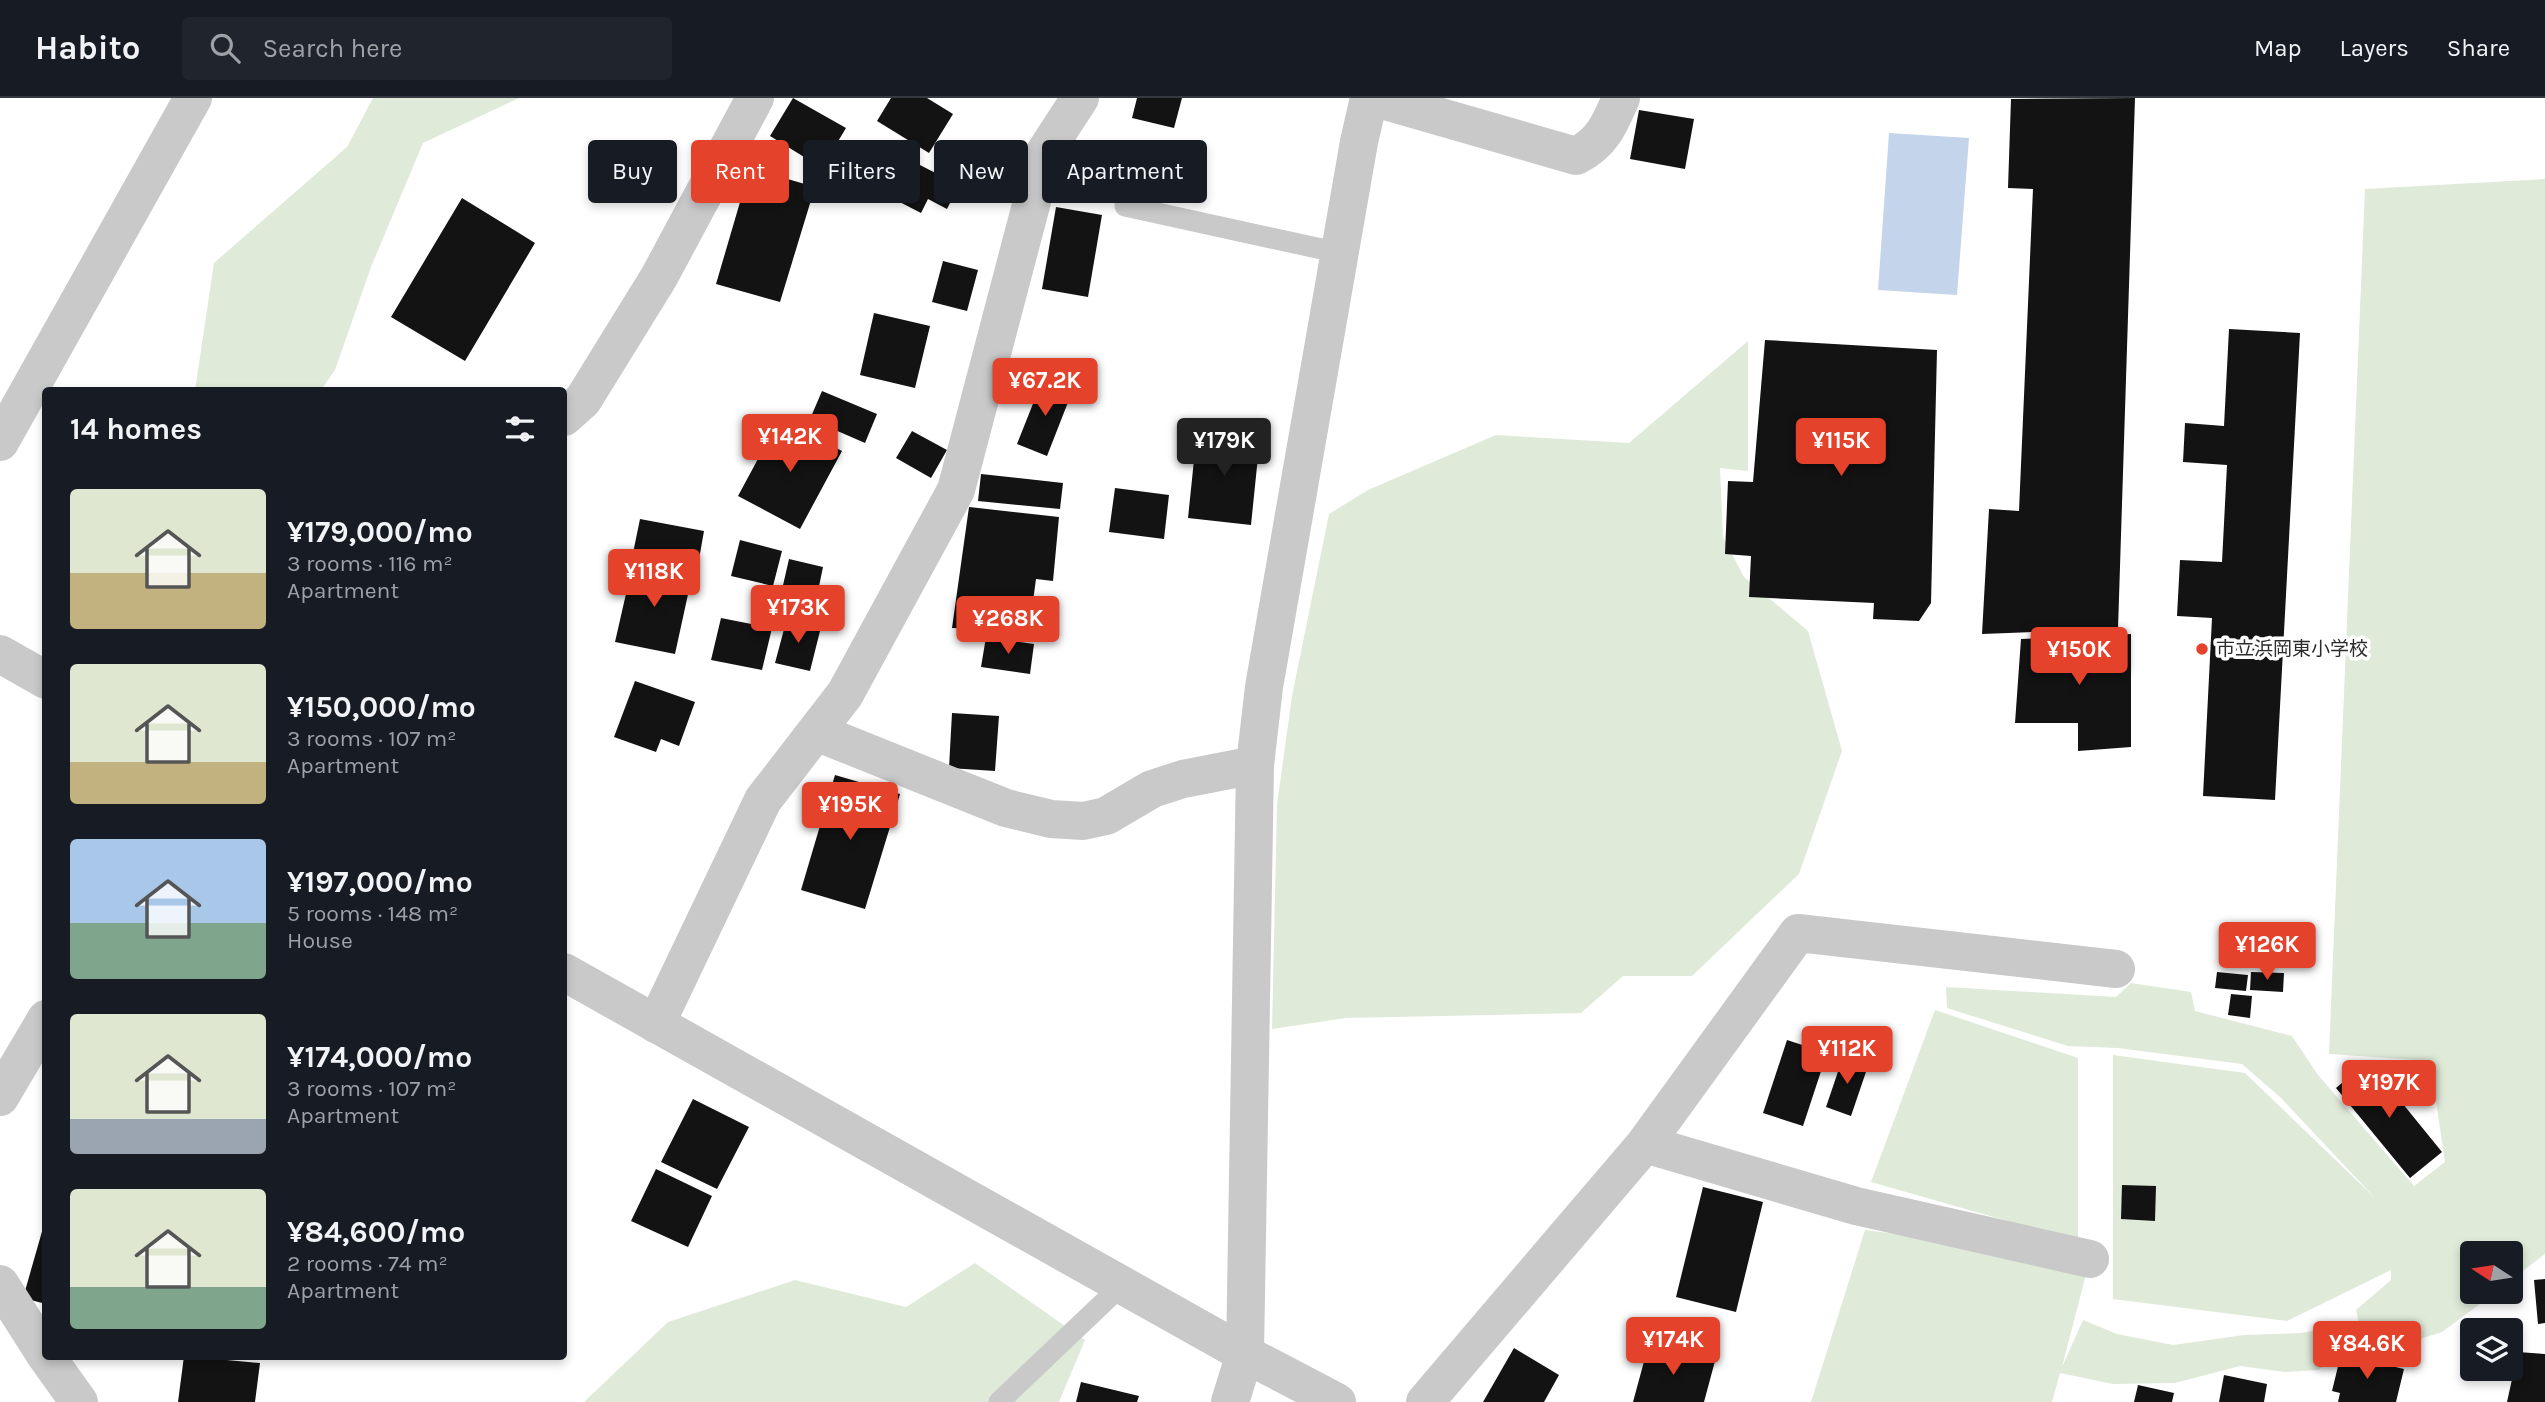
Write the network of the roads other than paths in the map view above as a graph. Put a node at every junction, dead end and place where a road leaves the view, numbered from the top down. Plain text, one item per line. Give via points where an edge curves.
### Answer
1 (193, 98) edge
2 (755, 98) edge
3 (1080, 98) edge
4 (1369, 98) edge
5 (1375, 98) edge
6 (1621, 98) edge
7 (1125, 206) dead end
8 (1339, 253) junction
9 (567, 414) edge
10 (0, 442) edge
11 (0, 654) edge
12 (42, 678) edge
13 (816, 732) junction
14 (1255, 765) junction
15 (2116, 969) dead end
16 (567, 974) edge
17 (656, 1024) junction
18 (42, 1026) edge
19 (0, 1097) edge
20 (1645, 1144) junction
21 (2090, 1259) dead end
22 (0, 1284) edge
23 (1122, 1285) junction
24 (42, 1350) edge
25 (1245, 1354) junction
26 (49, 1360) edge
27 (79, 1402) edge
28 (999, 1402) edge
29 (1230, 1402) edge
30 (1337, 1402) edge
31 (1425, 1402) edge

1 - 10 street
2 - 9 street via 659,277 583,400
3 - 13 street via 1045,152 956,489 845,694
4 - 8 street
5 - 6 street via 1576,156 1601,138
7 - 8 lane
8 - 14 street via 1264,687
11 - 12 street
13 - 14 street via 1006,808 1051,819 1083,821 1106,816 1152,789
13 - 17 street via 763,800
14 - 25 street
15 - 20 street via 1798,933
16 - 17 street
17 - 23 street
18 - 19 street
20 - 21 street via 1856,1206
20 - 31 street
22 - 24 street
23 - 25 street
23 - 28 lane
25 - 29 street
25 - 30 street
26 - 27 street

